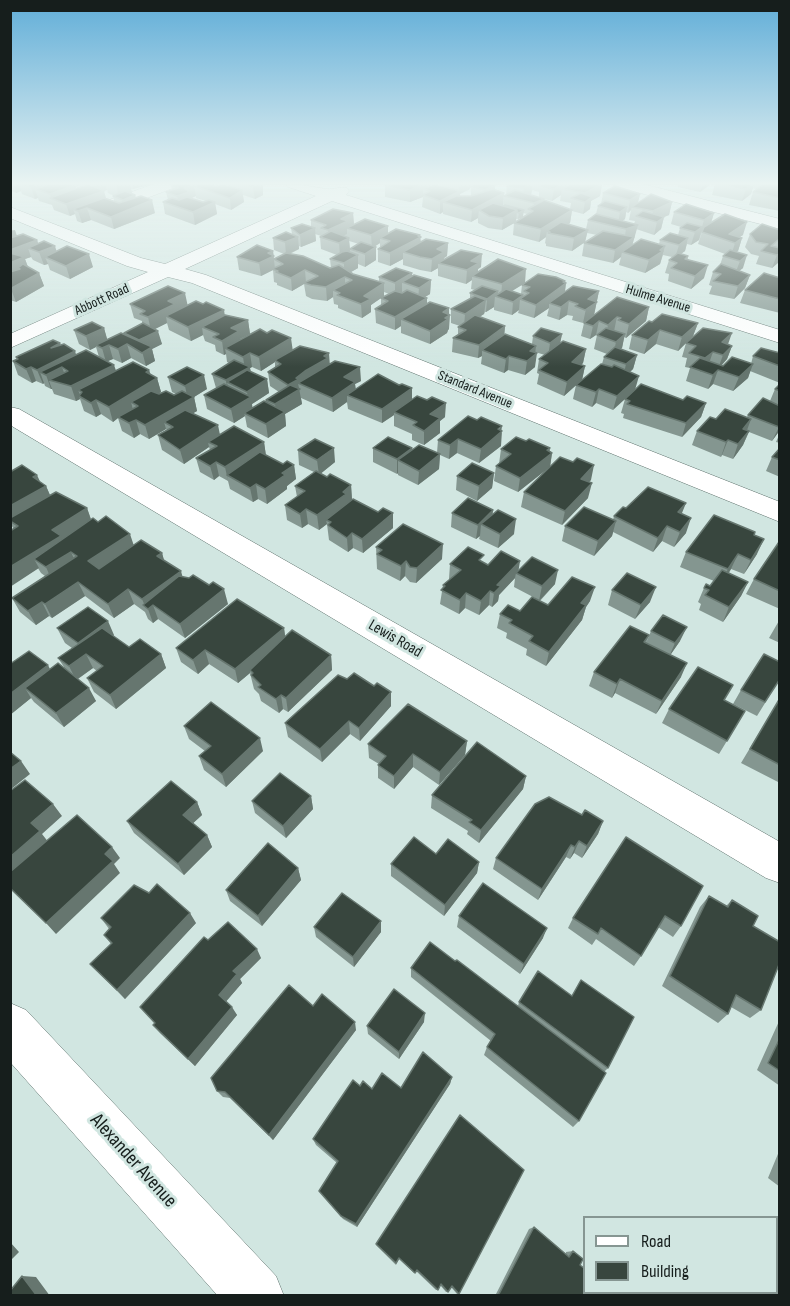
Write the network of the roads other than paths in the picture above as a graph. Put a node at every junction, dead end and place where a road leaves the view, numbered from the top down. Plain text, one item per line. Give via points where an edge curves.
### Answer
1 (92, 245) edge
2 (224, 245) edge
3 (487, 245) edge
4 (169, 270) junction
5 (780, 337) edge
6 (10, 342) edge
7 (10, 414) edge
8 (780, 513) edge
9 (780, 864) edge
10 (10, 1026) edge
11 (256, 1296) edge

1 - 4 street, Standard Avenue via 134,262
2 - 4 street, Abbott Road
3 - 5 street, Hulme Avenue
4 - 6 street, Abbott Road
4 - 8 street, Standard Avenue
7 - 9 street, Lewis Road
10 - 11 street, Alexander Avenue

